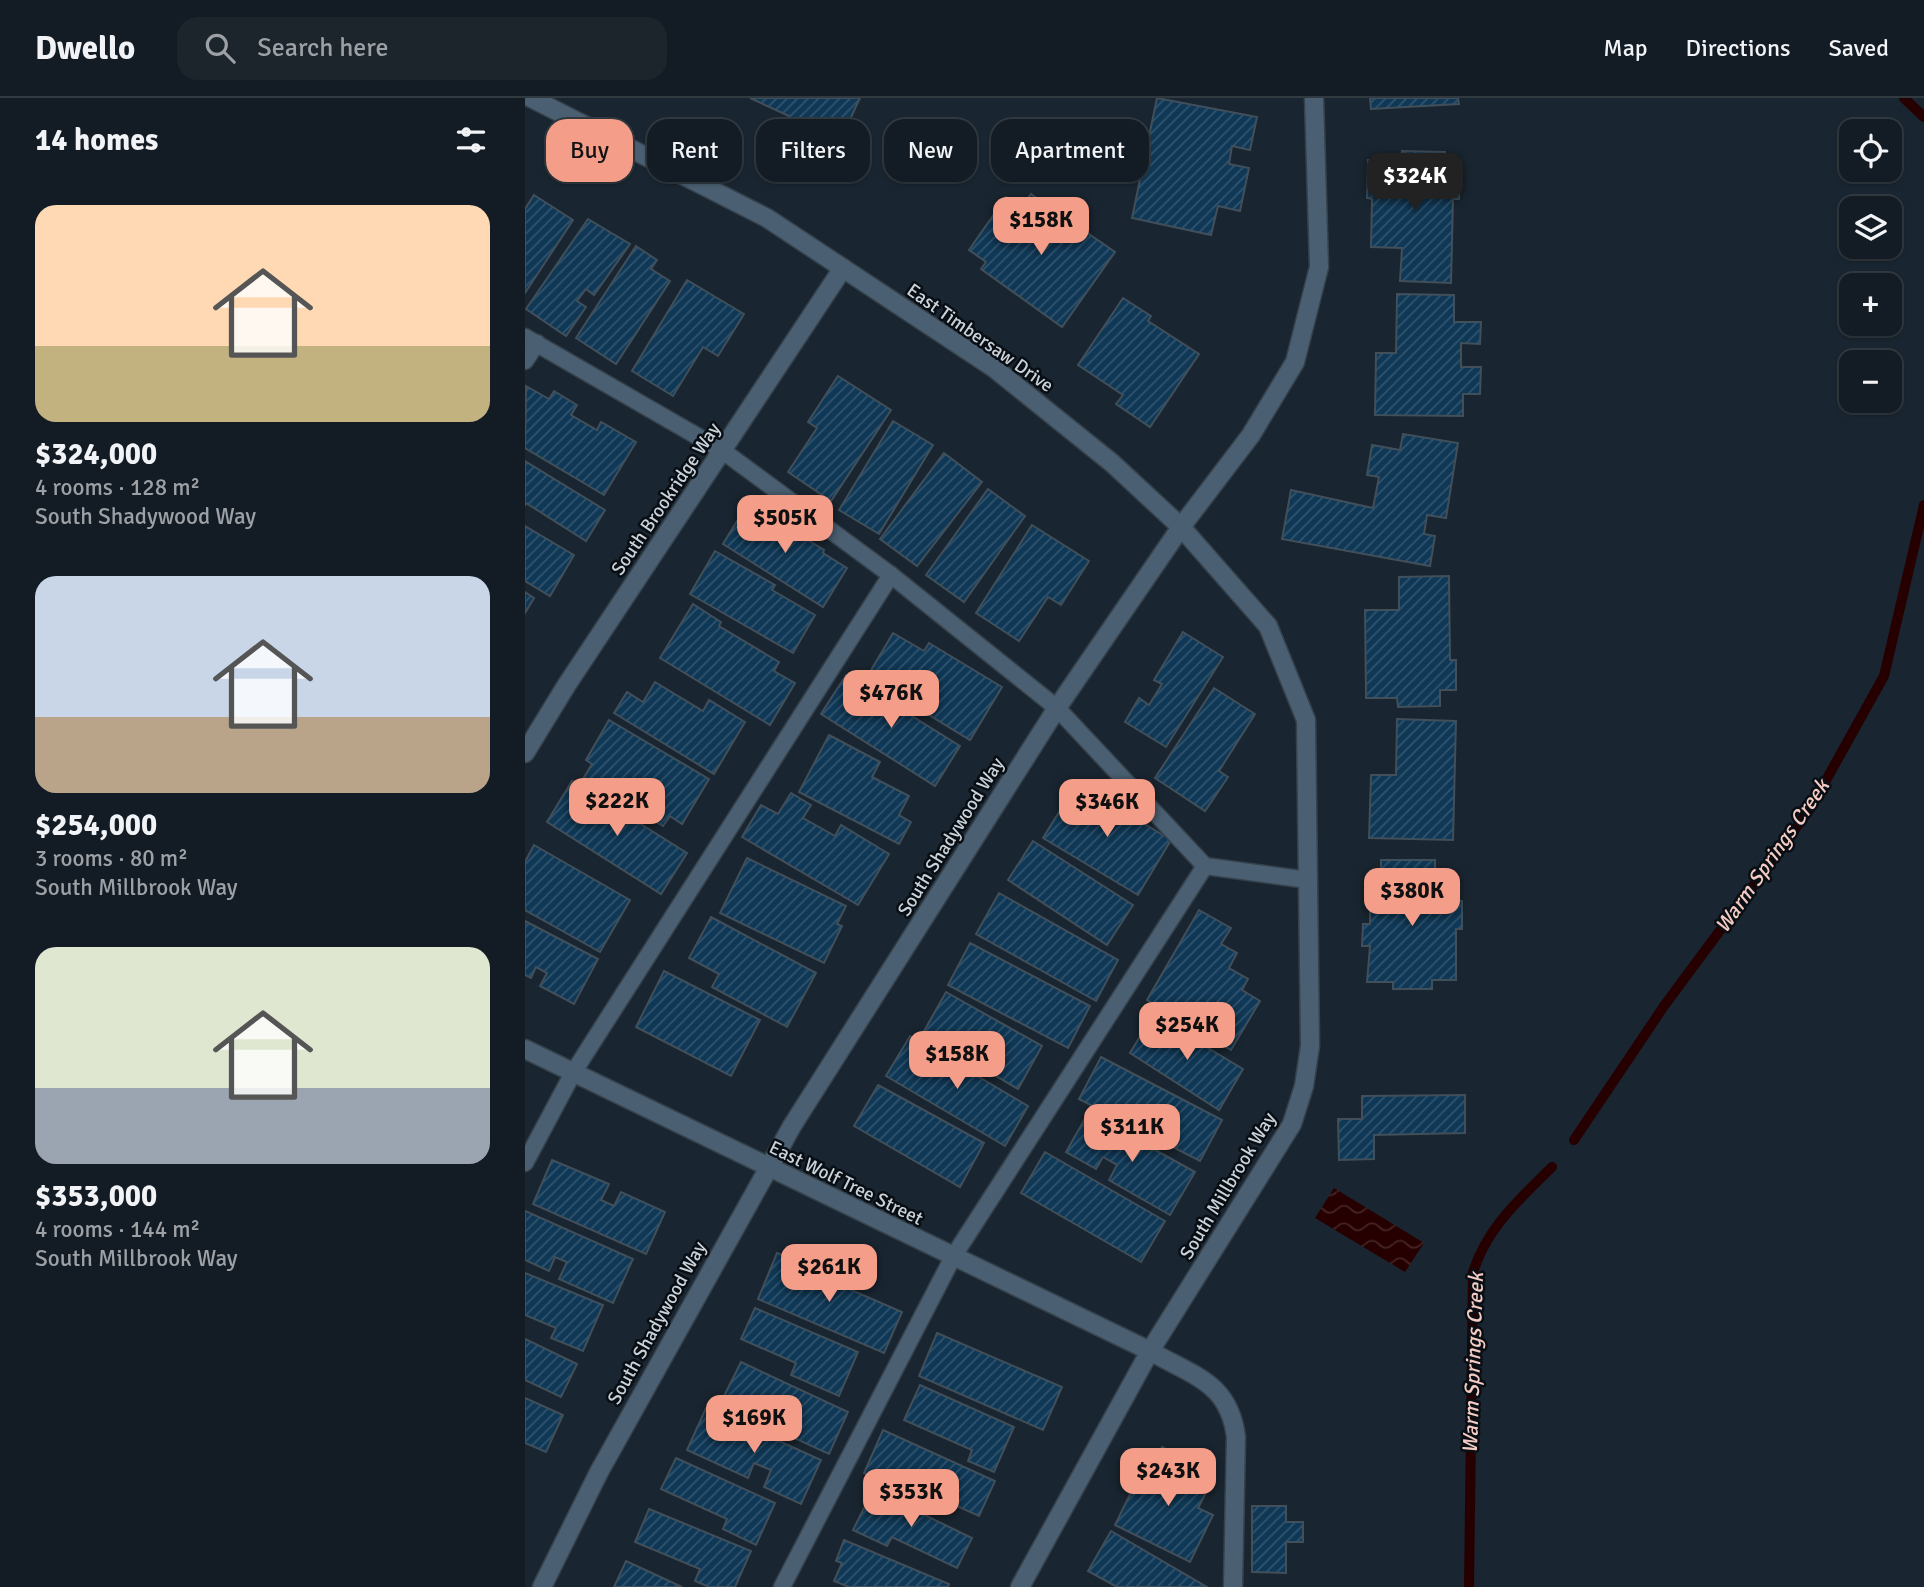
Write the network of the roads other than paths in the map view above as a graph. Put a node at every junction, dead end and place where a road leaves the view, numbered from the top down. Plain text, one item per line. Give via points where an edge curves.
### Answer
1 (531, 98) edge
2 (1314, 98) edge
3 (843, 268) junction
4 (531, 340) edge
5 (525, 361) edge
6 (723, 451) junction
7 (1181, 527) junction
8 (891, 575) junction
9 (1057, 708) junction
10 (1306, 720) joint
11 (525, 754) edge
12 (1205, 866) junction
13 (1308, 880) junction
14 (525, 1049) edge
15 (573, 1073) junction
16 (525, 1163) edge
17 (768, 1169) junction
18 (953, 1257) junction
19 (1150, 1351) junction
20 (542, 1587) edge
21 (782, 1587) edge
22 (1020, 1587) edge
23 (1233, 1587) edge

1 - 3 street, East Timbersaw Drive via 767,218
2 - 7 street, South Shadywood Way via 1319,267 1296,362 1251,435
3 - 6 street, South Brookridge Way
3 - 7 street, East Timbersaw Drive via 994,368 1112,463
4 - 5 lane
4 - 6 lane
6 - 8 lane
6 - 11 street, South Brookridge Way
7 - 9 street, South Shadywood Way
7 - 10 street, East Timbersaw Drive via 1268,626
8 - 9 lane
8 - 15 lane
9 - 12 lane
9 - 17 street, South Shadywood Way
10 - 13 street, South Millbrook Way
12 - 13 lane
12 - 18 lane
13 - 19 street, South Millbrook Way via 1310,1046 1292,1124
14 - 15 street, East Wolf Tree Street
15 - 16 lane
15 - 17 street, East Wolf Tree Street
17 - 18 street, East Wolf Tree Street
17 - 20 street, South Shadywood Way via 599,1472
18 - 19 street, East Wolf Tree Street
18 - 21 lane
19 - 22 street, South Millbrook Way
19 - 23 street, East Wolf Tree Street via 1212,1386 1233,1413

